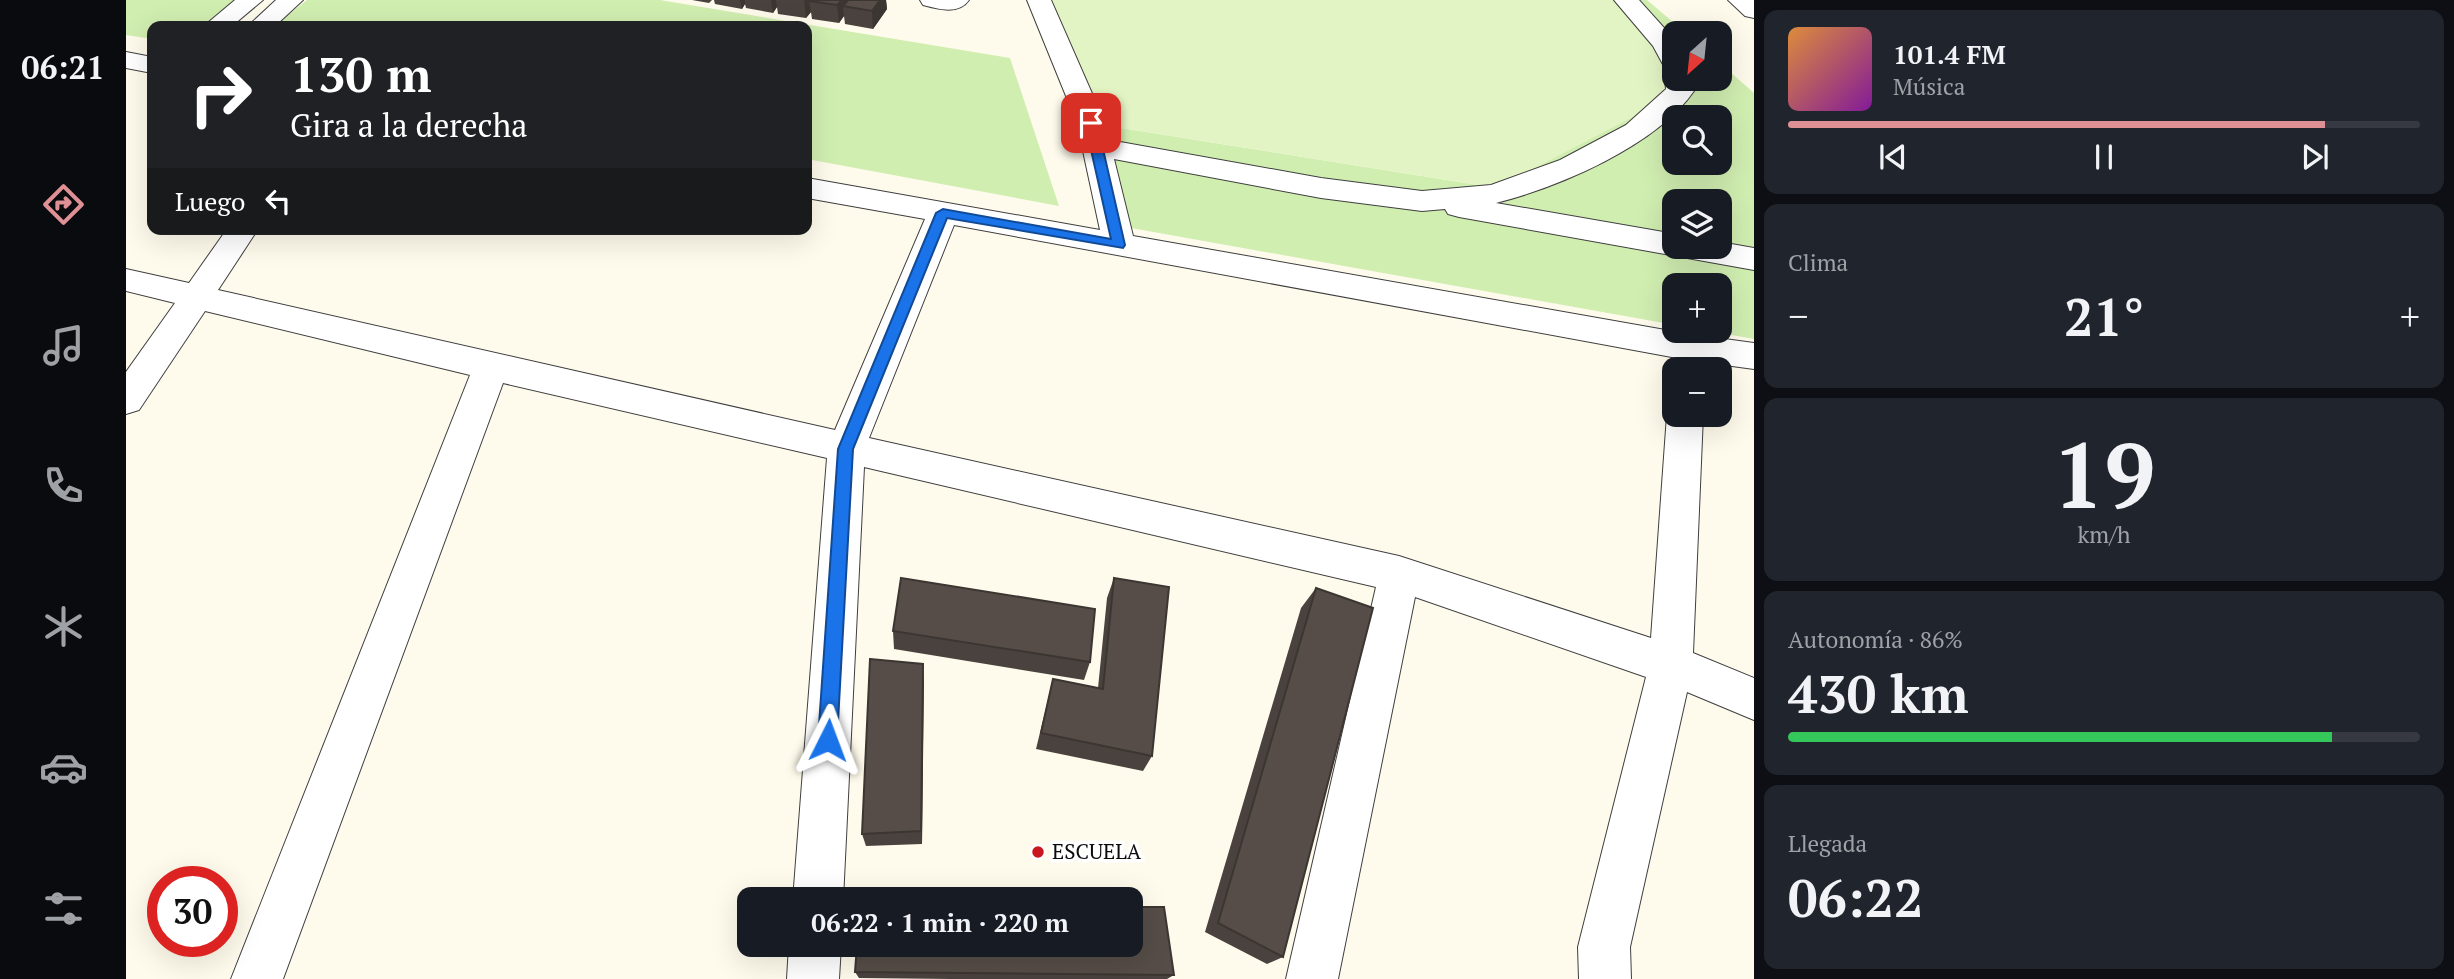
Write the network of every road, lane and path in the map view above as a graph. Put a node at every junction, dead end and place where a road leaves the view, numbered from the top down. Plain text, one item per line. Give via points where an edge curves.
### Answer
1 (251, 0) edge
2 (291, 0) edge
3 (932, 0) edge
4 (957, 0) edge
5 (1039, 0) edge
6 (1626, 0) edge
7 (1740, 0) edge
8 (1754, 11) edge
9 (223, 21) edge
10 (266, 21) edge
11 (1662, 41) edge
12 (126, 60) edge
13 (147, 64) edge
14 (1681, 91) edge
15 (1097, 147) junction
16 (812, 189) edge
17 (1422, 201) junction
18 (943, 213) junction
19 (239, 235) edge
20 (1662, 243) edge
21 (1119, 245) junction
22 (1732, 255) edge
23 (1754, 259) edge
24 (126, 280) edge
25 (195, 296) junction
26 (1754, 356) edge
27 (1683, 357) edge
28 (1721, 357) edge
29 (491, 368) junction
30 (126, 400) edge
31 (1684, 427) edge
32 (846, 449) junction
33 (1399, 574) junction
34 (1671, 665) junction
35 (1754, 699) edge
36 (819, 887) edge
37 (814, 957) edge
38 (257, 979) edge
39 (813, 979) edge
40 (1312, 979) edge
41 (1605, 979) edge

1 - 9 street
2 - 10 street
3 - 4 street
5 - 15 street
6 - 11 street
7 - 8 street
12 - 13 street
14 - 17 street via 1636,131 1570,167 1495,194
15 - 17 street via 1321,188
15 - 21 street
16 - 18 street
17 - 20 street
18 - 21 street
18 - 32 street
19 - 25 street
21 - 27 street
22 - 23 street
24 - 25 street
25 - 29 street
25 - 30 street
26 - 28 street
29 - 32 street
29 - 38 street
31 - 34 street
32 - 33 street
32 - 36 street
33 - 34 street
33 - 40 street
34 - 35 street
34 - 41 street via 1604,947
37 - 39 street

